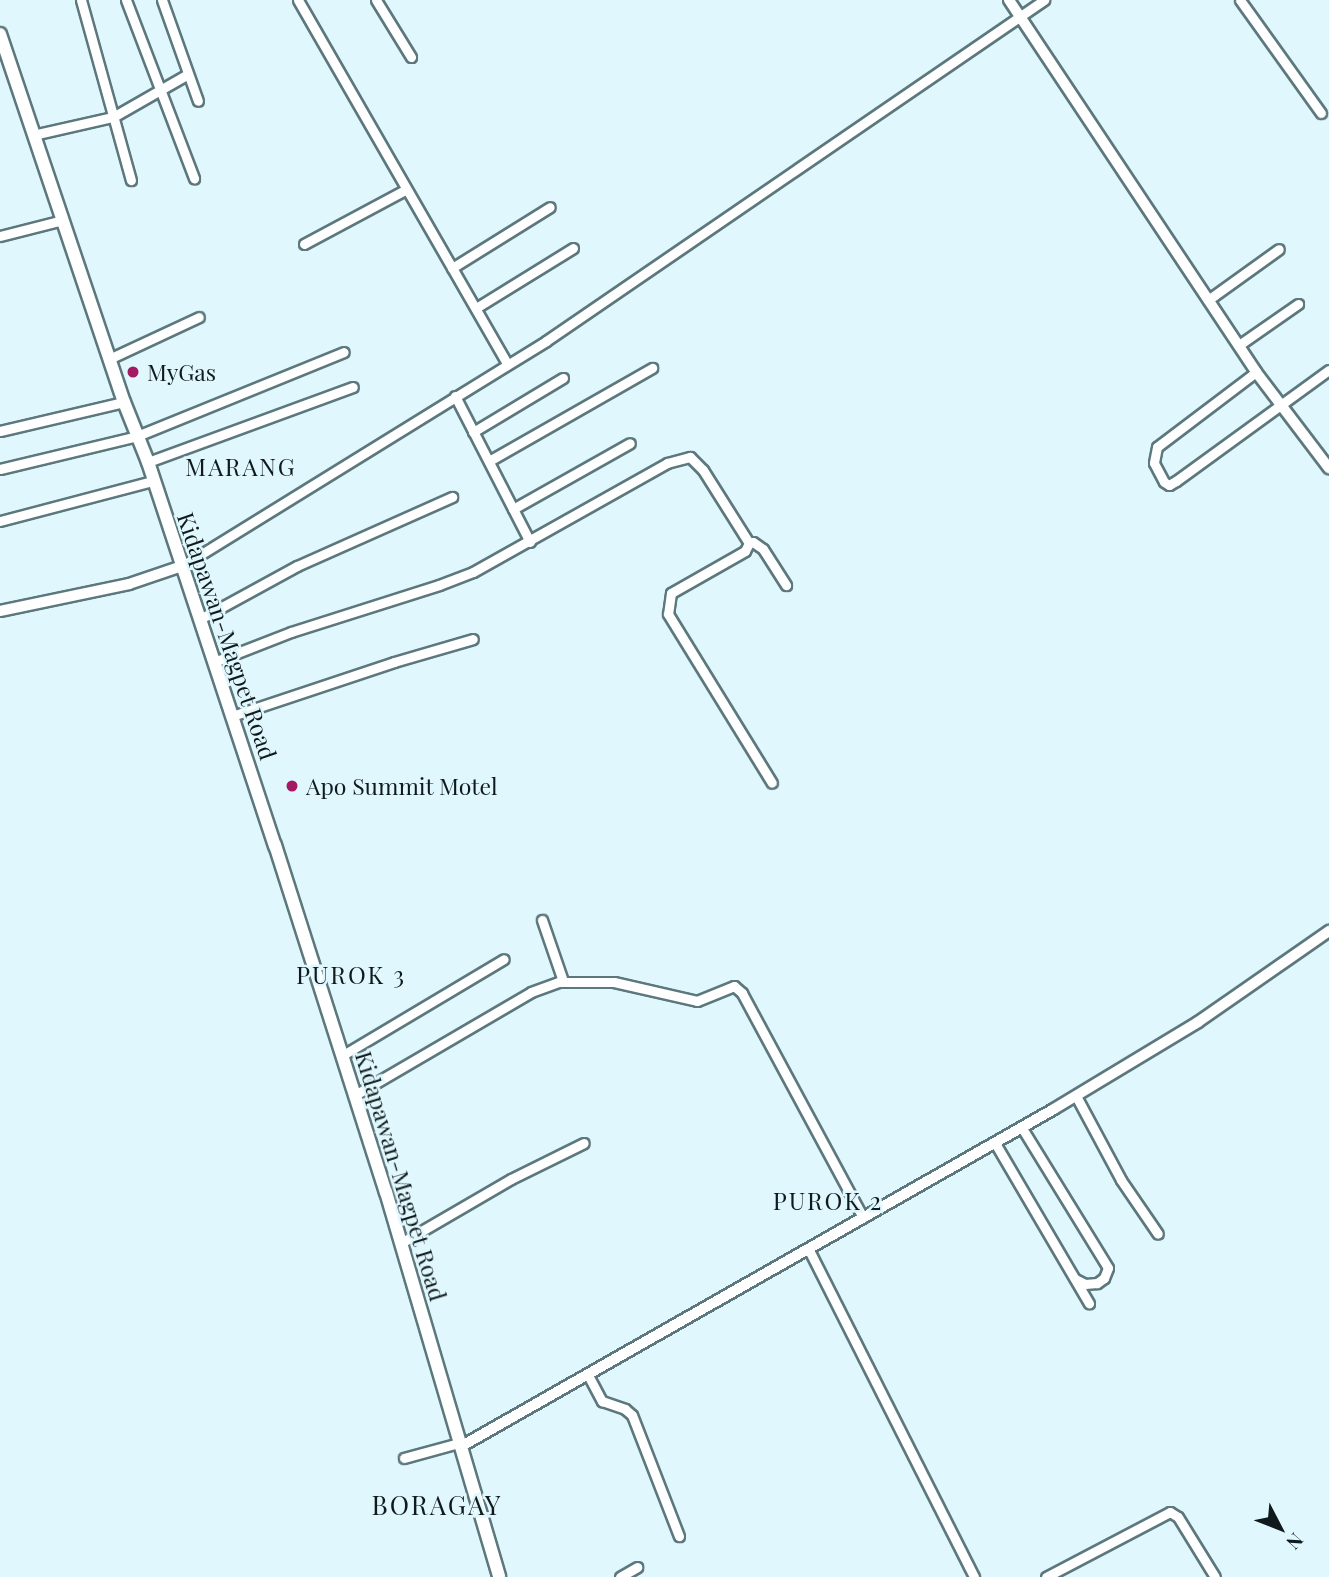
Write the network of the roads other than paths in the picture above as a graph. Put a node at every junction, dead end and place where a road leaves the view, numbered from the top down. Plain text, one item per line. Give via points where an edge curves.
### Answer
1 (82, 0) edge
2 (126, 0) edge
3 (162, 0) edge
4 (298, 0) edge
5 (376, 0) edge
6 (1009, 0) edge
7 (1044, 0) edge
8 (1241, 0) edge
9 (1020, 16) junction
10 (0, 34) edge
11 (411, 57) dead end
12 (188, 74) junction
13 (162, 88) junction
14 (198, 101) dead end
15 (1321, 113) dead end
16 (113, 117) junction
17 (33, 135) junction
18 (194, 178) dead end
19 (131, 180) dead end
20 (405, 190) junction
21 (550, 207) dead end
22 (63, 220) junction
23 (0, 236) edge
24 (304, 244) dead end
25 (573, 248) dead end
26 (1279, 249) dead end
27 (452, 268) junction
28 (1208, 300) junction
29 (1298, 304) dead end
30 (475, 308) junction
31 (199, 317) dead end
32 (1239, 345) junction
33 (344, 352) dead end
34 (109, 359) junction
35 (507, 365) junction
36 (652, 368) dead end
37 (1329, 370) edge
38 (1256, 372) junction
39 (563, 378) dead end
40 (353, 387) dead end
41 (454, 396) junction
42 (124, 402) junction
43 (1279, 405) junction
44 (0, 431) edge
45 (473, 432) junction
46 (138, 436) junction
47 (630, 443) dead end
48 (1325, 454) edge
49 (489, 461) junction
50 (148, 462) junction
51 (1329, 468) edge
52 (0, 469) edge
53 (153, 481) junction
54 (452, 497) dead end
55 (513, 509) junction
56 (0, 521) edge
57 (530, 542) junction
58 (749, 543) junction
59 (183, 566) junction
60 (786, 585) dead end
61 (0, 611) edge
62 (200, 619) junction
63 (473, 639) dead end
64 (214, 662) junction
65 (233, 716) junction
66 (772, 783) dead end
67 (542, 920) dead end
68 (1329, 931) edge
69 (504, 960) dead end
70 (563, 981) junction
71 (343, 1055) junction
72 (355, 1094) junction
73 (1076, 1096) junction
74 (1022, 1128) junction
75 (584, 1143) dead end
76 (995, 1143) junction
77 (863, 1218) junction
78 (1158, 1234) dead end
79 (401, 1243) junction
80 (809, 1250) junction
81 (1075, 1279) junction
82 (1090, 1303) dead end
83 (588, 1376) junction
84 (460, 1445) junction
85 (404, 1458) dead end
86 (679, 1536) dead end
87 (637, 1567) dead end
88 (1213, 1574) edge
89 (499, 1577) edge
90 (620, 1577) edge
91 (974, 1577) edge
92 (1046, 1577) edge
93 (1201, 1577) edge

1 - 16 street
2 - 13 street
3 - 12 street
4 - 20 street
5 - 11 street
6 - 9 street
7 - 9 street
8 - 15 street
9 - 28 street
9 - 35 street
10 - 17 main road, Kidapawan-Magpet Road
12 - 13 street
12 - 14 street
13 - 16 street
13 - 18 street
16 - 17 street
16 - 19 street
17 - 22 main road, Kidapawan-Magpet Road
20 - 24 street
20 - 27 street
21 - 27 street
22 - 23 street
22 - 34 main road, Kidapawan-Magpet Road
25 - 30 street
26 - 28 street
27 - 30 street
28 - 32 street
29 - 32 street
30 - 35 street
31 - 34 street
32 - 38 street
33 - 46 street
34 - 42 main road, Kidapawan-Magpet Road
35 - 41 street
36 - 49 street
37 - 43 street
38 - 43 street
38 - 43 street via 1157,447 1154,463 1161,478 1169,485 1176,481
39 - 45 street
40 - 50 street
41 - 45 street
41 - 59 street
42 - 44 street
42 - 46 main road, Kidapawan-Magpet Road
43 - 48 street
45 - 49 street
46 - 50 main road, Kidapawan-Magpet Road
46 - 52 street
47 - 55 street
48 - 51 street
49 - 55 street
50 - 53 main road, Kidapawan-Magpet Road
53 - 56 street
53 - 59 main road, Kidapawan-Magpet Road
54 - 62 street via 297,566
55 - 57 street
57 - 58 street via 683,456 697,463
57 - 64 street via 439,585
58 - 60 street via 763,549
58 - 66 street via 745,551 675,590 667,606
59 - 61 street via 129,584
59 - 62 main road, Kidapawan-Magpet Road
62 - 64 main road, Kidapawan-Magpet Road
63 - 65 street
64 - 65 main road, Kidapawan-Magpet Road
65 - 71 main road, Kidapawan-Magpet Road
67 - 70 street
68 - 73 street via 1198,1022
69 - 71 street
70 - 72 street via 531,992
70 - 77 street via 632,984 697,1001 729,986 738,989
71 - 72 main road, Kidapawan-Magpet Road
72 - 79 main road, Kidapawan-Magpet Road
73 - 74 street
73 - 78 street via 1121,1180
74 - 76 street
74 - 81 street via 1108,1268 1097,1283
75 - 79 street
76 - 77 street
76 - 81 street
77 - 80 street
79 - 84 main road, Kidapawan-Magpet Road
80 - 83 street
80 - 91 street
81 - 82 street
83 - 84 street
83 - 86 street via 602,1401 632,1415
84 - 85 street
84 - 89 main road, Kidapawan-Magpet Road
87 - 90 street
88 - 92 street via 1178,1517 1165,1512
88 - 93 street

